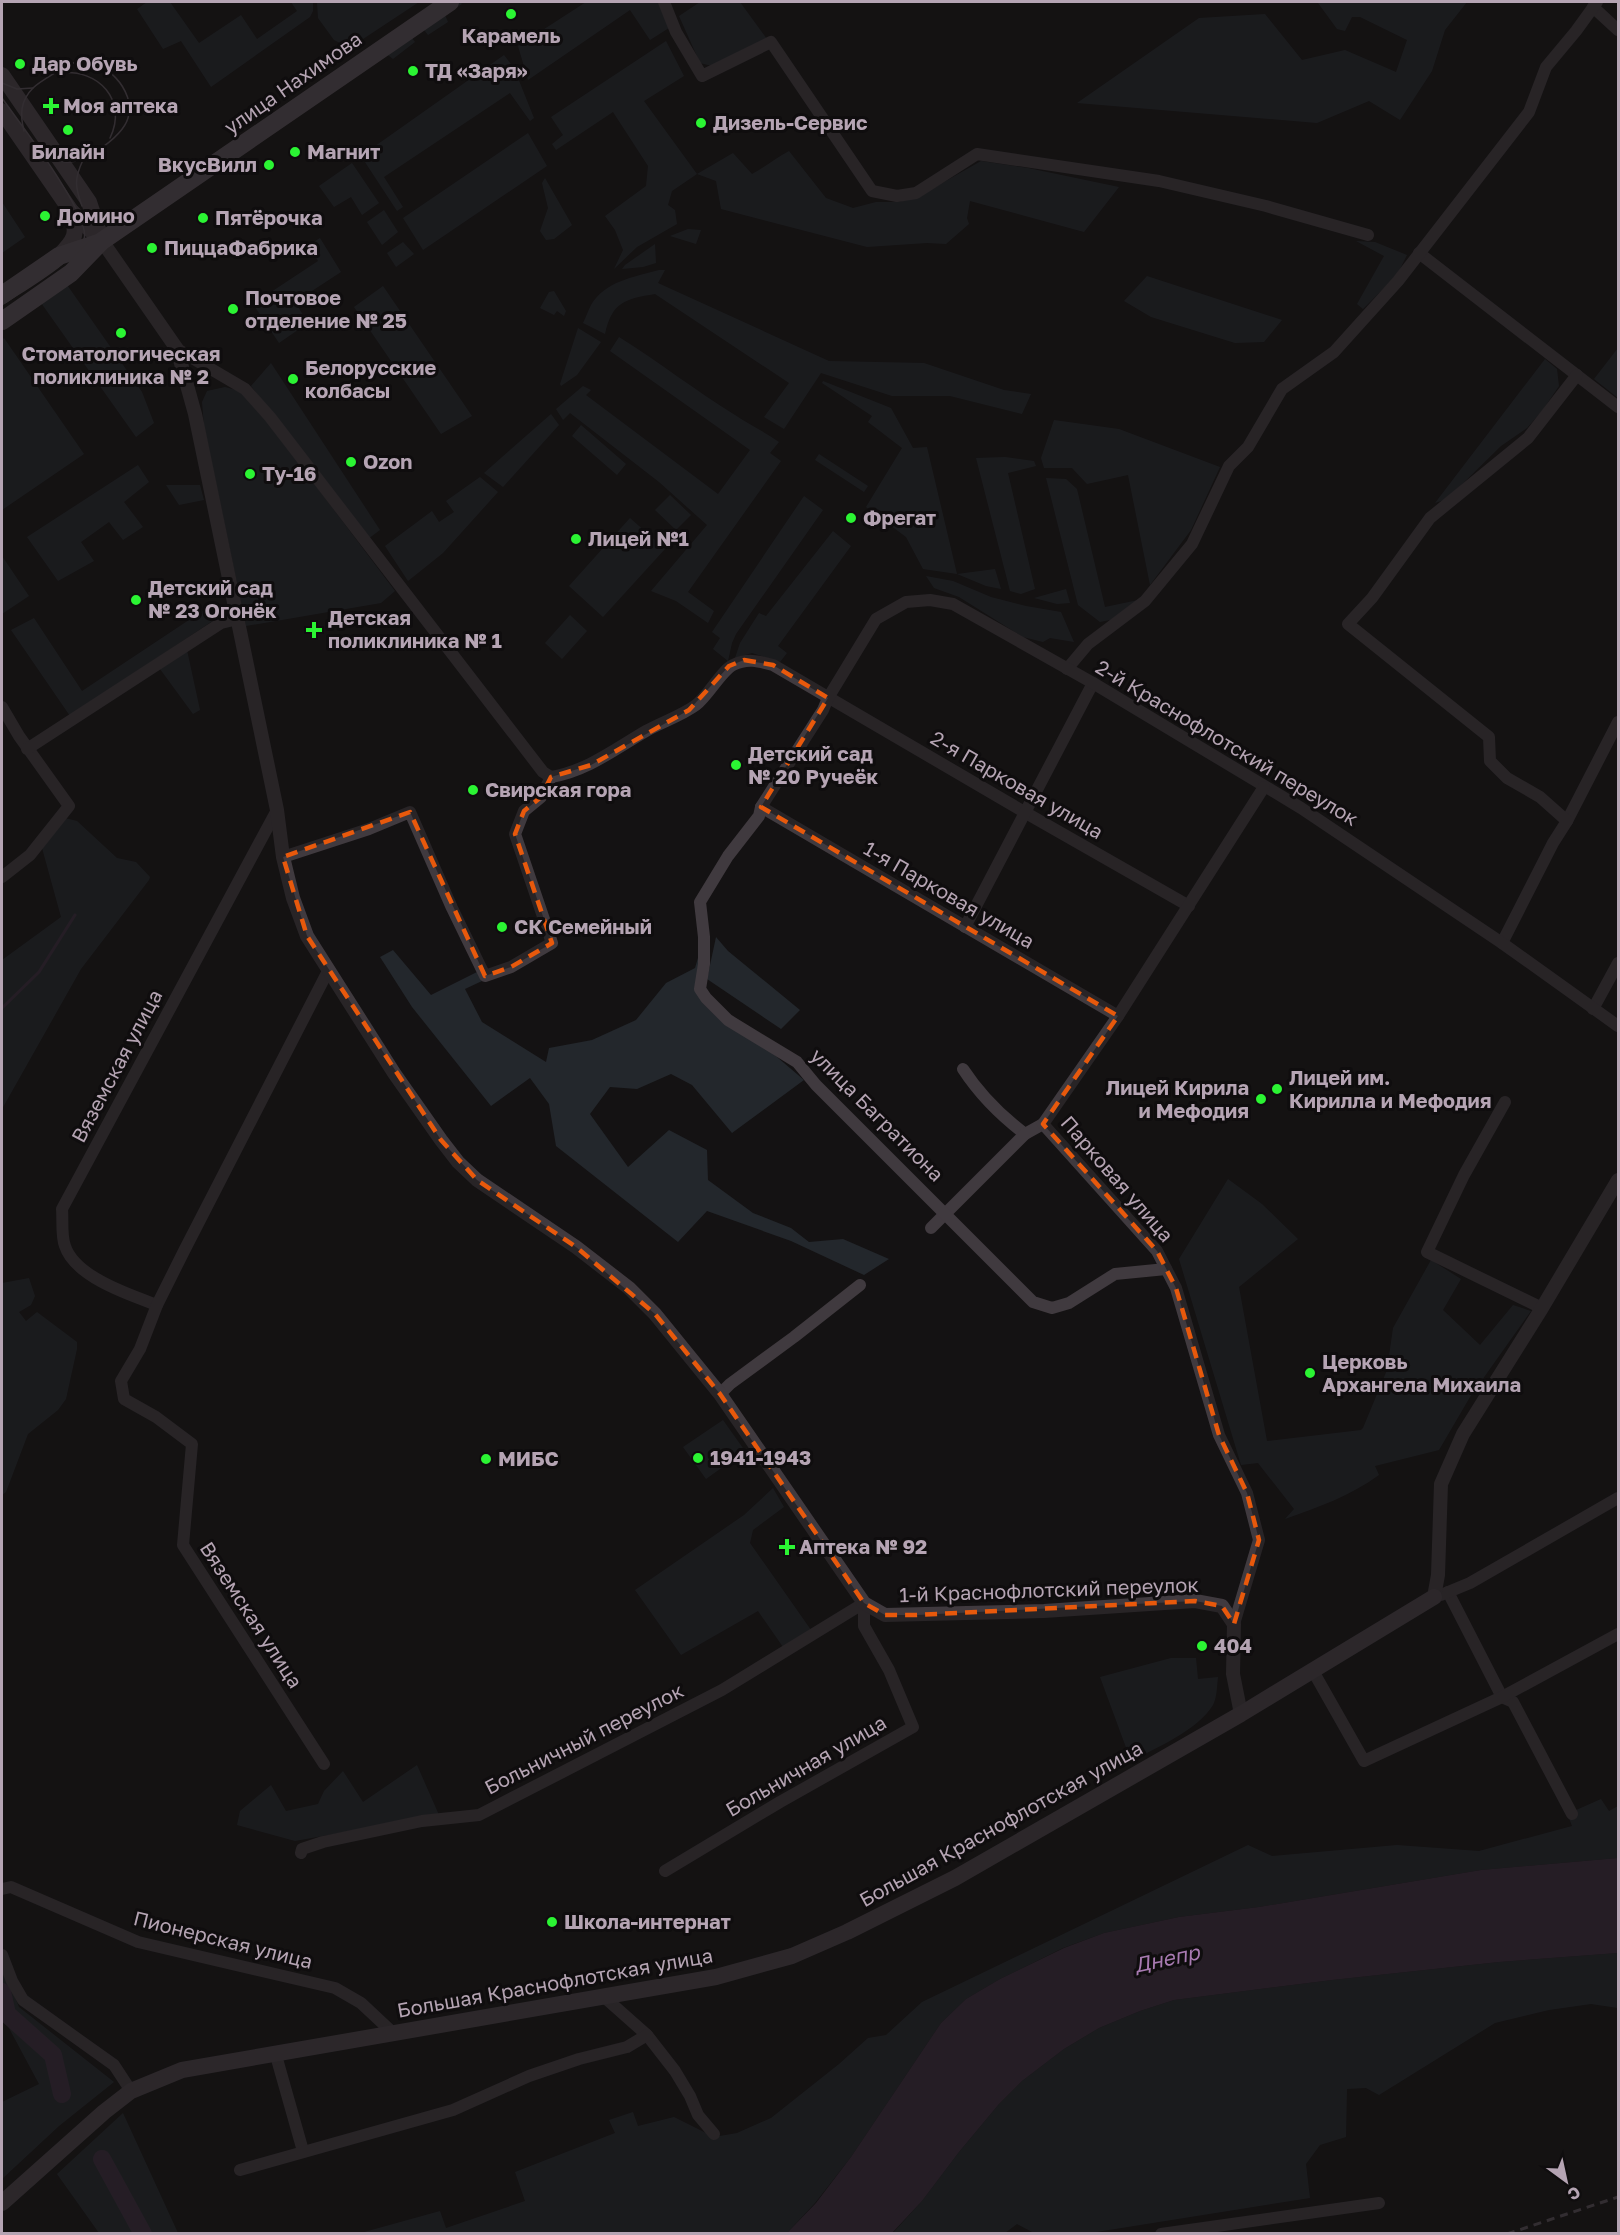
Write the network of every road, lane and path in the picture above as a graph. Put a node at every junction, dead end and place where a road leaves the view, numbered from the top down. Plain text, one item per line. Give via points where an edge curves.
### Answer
1 (450, 2) edge
2 (664, 2) edge
3 (1595, 4) edge
4 (1618, 30) edge
5 (2, 75) edge
6 (2, 111) edge
7 (71, 211) junction
8 (1368, 235) dead end
9 (102, 242) junction
10 (1419, 253) junction
11 (59, 256) junction
12 (2, 295) edge
13 (2, 321) edge
14 (177, 349) junction
15 (1577, 375) junction
16 (1618, 407) edge
17 (238, 619) junction
18 (1067, 669) junction
19 (1093, 683) junction
20 (828, 698) junction
21 (2, 707) edge
22 (1618, 722) edge
23 (27, 749) junction
24 (551, 777) junction
25 (1264, 787) junction
26 (761, 807) junction
27 (277, 810) junction
28 (1026, 813) junction
29 (1567, 821) junction
30 (284, 857) junction
31 (2, 877) edge
32 (1188, 906) junction
33 (965, 927) junction
34 (1502, 943) junction
35 (1618, 963) edge
36 (328, 971) junction
37 (1593, 1009) junction
38 (1118, 1016) junction
39 (1618, 1026) edge
40 (963, 1069) dead end
41 (1505, 1102) dead end
42 (1042, 1124) junction
43 (1025, 1134) junction
44 (1618, 1180) edge
45 (946, 1214) junction
46 (931, 1228) dead end
47 (1166, 1269) junction
48 (860, 1285) dead end
49 (157, 1305) junction
50 (1542, 1308) junction
51 (720, 1394) junction
52 (1615, 1501) edge
53 (1618, 1515) edge
54 (1441, 1595) junction
55 (864, 1603) junction
56 (1234, 1624) junction
57 (1618, 1634) edge
58 (1313, 1671) junction
59 (1502, 1697) junction
60 (1241, 1714) junction
61 (324, 1764) dead end
62 (1572, 1814) dead end
63 (301, 1853) dead end
64 (665, 1871) dead end
65 (2, 1889) edge
66 (2, 1956) edge
67 (603, 1996) junction
68 (393, 2033) junction
69 (647, 2035) junction
70 (276, 2052) junction
71 (131, 2091) junction
72 (714, 2133) dead end
73 (303, 2151) junction
74 (240, 2169) dead end
75 (1379, 2202) dead end
76 (2, 2203) edge
77 (1161, 2234) edge

1 - 9 main road, улица Нахимова
2 - 8 street via 676,32 702,76 771,42 872,191 897,196 916,193 977,154 1159,181
3 - 4 street
3 - 10 street via 1546,67 1529,112
5 - 9 main road via 89,202
6 - 7 main road
7 - 9 main road
7 - 11 main road via 76,230 71,244
9 - 11 main road, улица Нахимова
9 - 13 main road, улица Нахимова via 71,273
9 - 14 street
10 - 15 street
10 - 18 street via 1334,352 1282,389 1248,447 1229,466 1192,544 1145,601 1088,644
11 - 12 main road, улица Нахимова
14 - 17 street via 195,414
14 - 24 street via 245,389 270,417 543,772
15 - 16 street
15 - 29 street via 1528,438 1430,518 1372,598 1348,624 1489,737 1490,761
17 - 23 street via 221,622
17 - 27 street
18 - 19 street, 2-й Краснофлотский переулок
18 - 20 street, 2-й Краснофлотский переулок via 953,604 930,600 906,602 876,618
19 - 25 street, 2-й Краснофлотский переулок
19 - 28 street
20 - 24 street via 773,665 744,660 729,666 710,692 689,710 591,765
20 - 26 street, улица Багратиона
20 - 28 street, 2-я Парковая улица
21 - 23 street
22 - 29 street
23 - 31 street via 69,806 30,855
24 - 30 street via 541,797 524,811 515,834 552,943 511,967 485,976 410,812
25 - 32 street, Парковая улица
25 - 34 street, 2-й Краснофлотский переулок
26 - 33 street, 1-я Парковая улица
26 - 45 street, улица Багратиона via 759,816 700,902 705,937 700,989 728,1020 797,1062
27 - 30 street
27 - 49 street, Вяземская улица via 62,1209 64,1246 75,1260 103,1284
28 - 32 street, 2-я Парковая улица
28 - 33 street
29 - 34 street
30 - 36 street via 292,898 307,936
32 - 38 street, Парковая улица
33 - 38 street, 1-я Парковая улица
34 - 37 street, 2-й Краснофлотский переулок
35 - 37 street
36 - 49 street, Вяземская улица
36 - 51 street via 394,1073 458,1161 477,1180 629,1288 656,1314
37 - 39 street, 2-й Краснофлотский переулок
38 - 42 street, Парковая улица
40 - 43 street via 1004,1118
41 - 50 street via 1427,1252
42 - 43 street
42 - 47 street, Парковая улица via 1157,1251
43 - 45 street
44 - 50 street
45 - 46 street
45 - 47 street, улица Багратиона via 1032,1302 1052,1308 1069,1303 1115,1274
47 - 56 street, Парковая улица via 1176,1288 1219,1435 1247,1493 1257,1526 1259,1540
48 - 51 street
49 - 61 street, Вяземская улица via 121,1382 124,1399 192,1444 183,1545
50 - 54 street via 1463,1434 1441,1484
51 - 55 street
52 - 53 street
52 - 54 street, Большая Краснофлотская улица via 1470,1584
54 - 58 main road, Большая Краснофлотская улица
54 - 59 street
55 - 56 street, 1-й Краснофлотский переулок via 885,1615 917,1616 1195,1601 1222,1606
55 - 63 street, Больничный переулок via 722,1690 479,1815 323,1842 302,1849
55 - 64 street, Больничная улица via 864,1626 889,1670 913,1726
56 - 60 street, Парковая улица via 1233,1674
57 - 59 street
58 - 59 street via 1364,1761
58 - 60 main road, Большая Краснофлотская улица
59 - 62 street via 1513,1702
60 - 67 main road, Большая Краснофлотская улица via 955,1878 836,1937 792,1956 716,1977
65 - 68 street, Пионерская улица via 11,1887 138,1942 335,1988 361,2003
66 - 71 street via 23,2001 114,2065
67 - 68 main road, Большая Краснофлотская улица
67 - 69 street
68 - 70 main road, Большая Краснофлотская улица
69 - 72 street via 675,2071 698,2115
69 - 73 street via 627,2047 529,2076 453,2110
70 - 71 main road, Большая Краснофлотская улица via 182,2070
70 - 73 street
71 - 76 main road, Большая Краснофлотская улица
73 - 74 street
75 - 77 street

